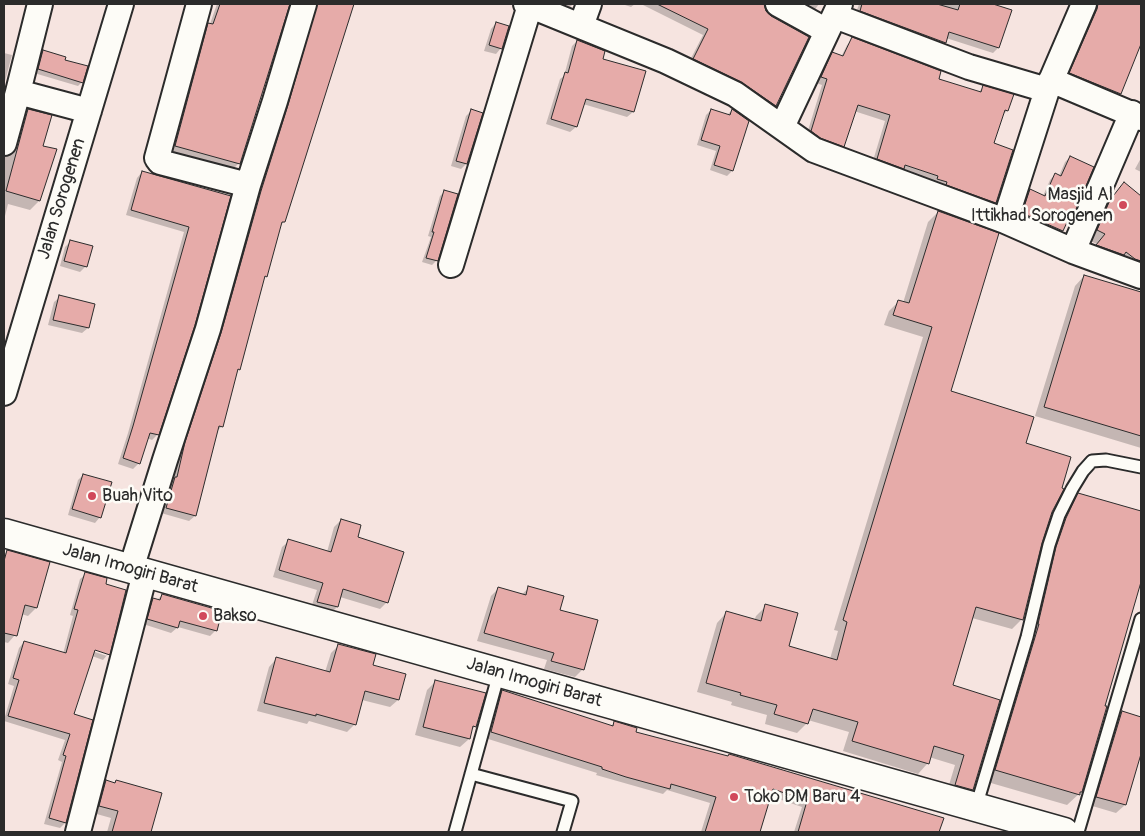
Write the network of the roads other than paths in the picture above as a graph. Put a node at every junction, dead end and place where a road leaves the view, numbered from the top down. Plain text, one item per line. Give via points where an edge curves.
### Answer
1 (40, 4) edge
2 (120, 4) edge
3 (199, 4) edge
4 (304, 4) edge
5 (528, 4) edge
6 (589, 4) edge
7 (778, 4) edge
8 (1084, 4) edge
9 (834, 17) edge
10 (581, 26) junction
11 (1049, 85) junction
12 (18, 92) junction
13 (89, 110) junction
14 (1137, 116) edge
15 (782, 128) junction
16 (4, 143) edge
17 (248, 185) junction
18 (1005, 221) junction
19 (1074, 251) junction
20 (452, 265) dead end
21 (1141, 276) edge
22 (4, 393) edge
23 (1141, 467) edge
24 (4, 533) edge
25 (138, 571) junction
26 (1141, 619) edge
27 (499, 673) junction
28 (471, 774) junction
29 (976, 807) junction
30 (78, 832) edge
31 (455, 832) edge
32 (563, 832) edge
33 (1064, 832) edge
34 (1078, 832) edge

1 - 12 street
2 - 13 street, Jalan Sorogenen
3 - 17 street via 157,158 160,162
4 - 17 street
5 - 10 street
5 - 20 street
6 - 10 street
7 - 9 street
8 - 11 street
9 - 11 street via 968,67
9 - 15 street
10 - 15 street via 735,94
11 - 14 street
11 - 18 street
12 - 13 street
12 - 16 street
13 - 22 street, Jalan Sorogenen
14 - 19 street
15 - 18 street via 814,150
17 - 25 street via 208,329 165,460
18 - 19 street
19 - 21 street
23 - 29 lane via 1106,460 1092,461 1059,515 1027,637
24 - 25 main road, Jalan Imogiri Barat
25 - 27 main road, Jalan Imogiri Barat
25 - 30 street
26 - 34 lane
27 - 28 lane
27 - 29 main road, Jalan Imogiri Barat
28 - 31 lane
28 - 32 lane via 572,801
29 - 33 main road, Jalan Imogiri Barat

